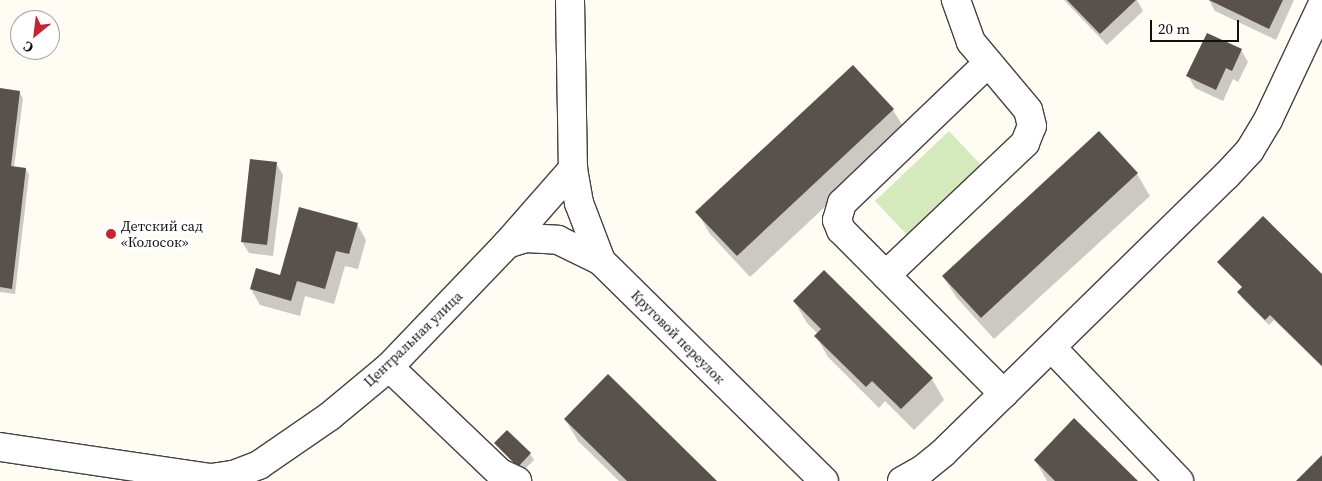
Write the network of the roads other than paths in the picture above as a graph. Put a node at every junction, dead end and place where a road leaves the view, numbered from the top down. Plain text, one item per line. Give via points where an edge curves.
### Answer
1 (570, 0) edge
2 (956, 0) edge
3 (1322, 5) edge
4 (988, 63) junction
5 (573, 169) junction
6 (507, 244) junction
7 (601, 261) junction
8 (886, 275) junction
9 (1052, 348) junction
10 (389, 367) junction
11 (1004, 394) junction
12 (0, 447) edge
13 (211, 480) edge
14 (517, 481) edge
15 (824, 481) edge
16 (902, 481) edge
17 (1179, 481) edge

1 - 5 street
2 - 4 street via 971,42
3 - 9 street via 1268,120 1250,150
4 - 8 street via 1028,110 1032,126 1025,143
4 - 8 street via 842,203 838,211 842,230
5 - 6 street, Центральная улица
5 - 7 street, Круговой переулок via 579,204
6 - 7 street via 525,238 558,240
6 - 10 street, Центральная улица
7 - 15 street, Круговой переулок
8 - 11 street
9 - 11 street
9 - 17 street
10 - 13 street, Центральная улица via 330,416 259,465
10 - 14 street via 500,473
11 - 16 street via 944,452
12 - 13 street, Центральная улица

